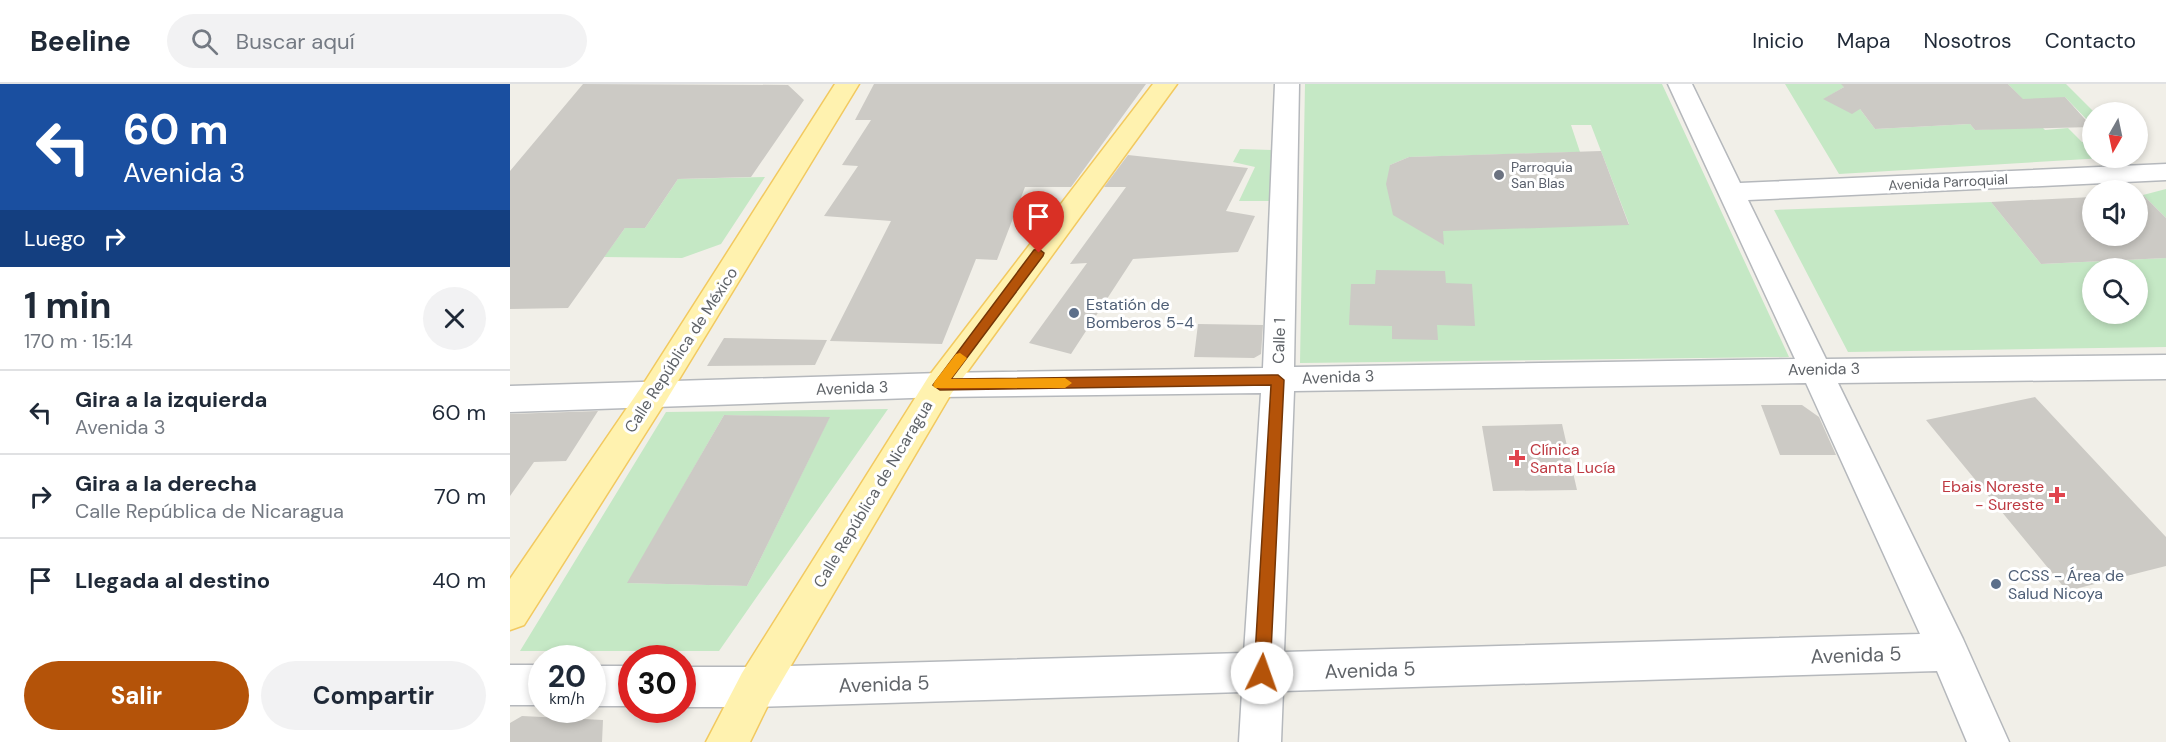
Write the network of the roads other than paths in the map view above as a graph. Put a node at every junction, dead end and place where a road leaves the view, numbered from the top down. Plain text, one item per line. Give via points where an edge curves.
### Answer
1 (847, 84) edge
2 (1166, 84) edge
3 (1287, 84) edge
4 (1680, 84) edge
5 (2166, 171) edge
6 (1730, 192) junction
7 (2166, 367) edge
8 (1815, 369) junction
9 (1278, 380) junction
10 (940, 385) junction
11 (653, 395) junction
12 (510, 399) edge
13 (510, 612) edge
14 (1949, 652) junction
15 (1262, 673) junction
16 (510, 685) edge
17 (528, 685) edge
18 (696, 687) edge
19 (756, 687) junction
20 (727, 742) edge
21 (1260, 742) edge
22 (1988, 742) edge

1 - 11 main road, Calle República de México
2 - 10 main road, Calle República de Nicaragua
3 - 9 street, Calle 1
4 - 6 street
5 - 6 street, Avenida Parroquial
6 - 8 street
7 - 8 street, Avenida 3
8 - 9 street, Avenida 3
8 - 14 street
9 - 10 street, Avenida 3
9 - 15 street, Calle 1
10 - 11 street, Avenida 3
10 - 19 main road, Calle República de Nicaragua
11 - 12 street, Avenida 3
11 - 13 main road, Calle República de México
14 - 15 street, Avenida 5
14 - 22 street
15 - 19 street, Avenida 5
15 - 21 street, Calle 1
16 - 17 street
18 - 19 street, Avenida 5
19 - 20 main road, Calle República de Nicaragua

